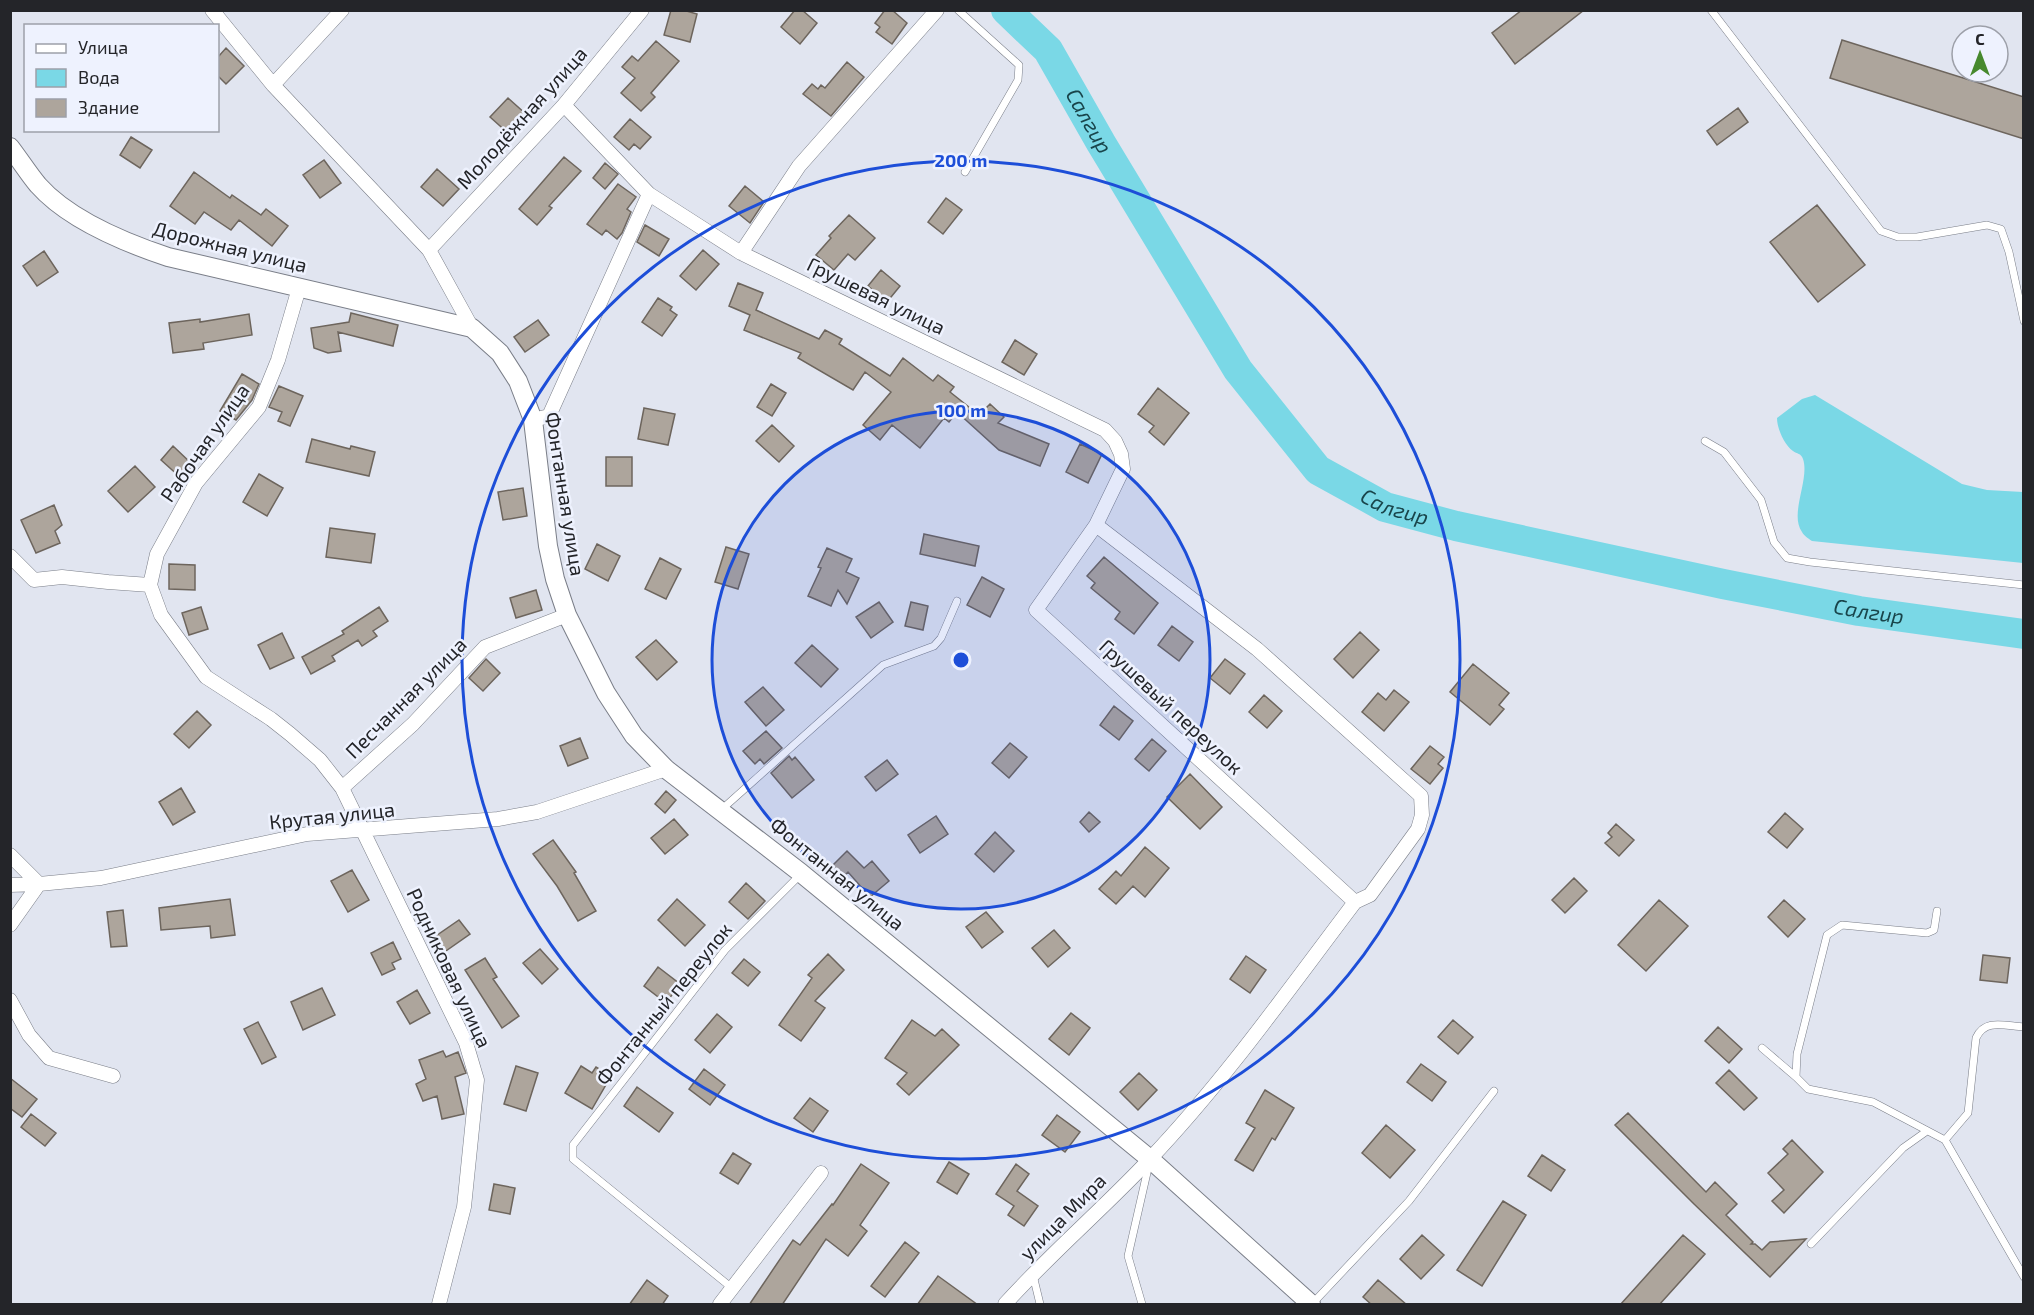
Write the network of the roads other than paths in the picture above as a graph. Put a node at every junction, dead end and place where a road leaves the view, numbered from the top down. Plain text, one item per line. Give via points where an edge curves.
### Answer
1 (212, 10) edge
2 (342, 10) edge
3 (642, 10) edge
4 (937, 10) edge
5 (958, 10) edge
6 (1711, 10) edge
7 (273, 85) junction
8 (564, 105) junction
9 (10, 147) edge
10 (965, 172) dead end
11 (649, 194) junction
12 (429, 250) junction
13 (741, 253) junction
14 (299, 288) junction
15 (2024, 321) edge
16 (472, 328) junction
17 (533, 420) junction
18 (1705, 441) dead end
19 (1096, 525) junction
20 (10, 556) edge
21 (150, 585) junction
22 (2024, 585) edge
23 (957, 601) dead end
24 (567, 615) junction
25 (666, 769) junction
26 (342, 788) junction
27 (721, 810) junction
28 (361, 831) junction
29 (10, 855) edge
30 (801, 873) junction
31 (39, 884) junction
32 (10, 885) edge
33 (1355, 902) junction
34 (1937, 911) dead end
35 (10, 925) edge
36 (10, 1000) edge
37 (2024, 1027) edge
38 (1762, 1048) dead end
39 (113, 1076) dead end
40 (1796, 1077) junction
41 (1494, 1091) dead end
42 (1927, 1131) junction
43 (1945, 1140) junction
44 (1150, 1159) junction
45 (821, 1173) dead end
46 (1811, 1244) dead end
47 (1033, 1274) junction
48 (2024, 1276) edge
49 (732, 1288) junction
50 (439, 1305) edge
51 (720, 1305) edge
52 (1005, 1305) edge
53 (1040, 1305) edge
54 (1142, 1305) edge
55 (1312, 1305) edge

1 - 7 street, Фонтанная улица
2 - 7 street
3 - 8 street, Молодёжная улица
4 - 13 street via 799,166
5 - 10 lane via 1019,65 1018,80
6 - 15 lane via 1881,231 1898,237 1917,237 1987,225 2001,229
7 - 12 street, Фонтанная улица
8 - 11 street, Грушевая улица
8 - 12 street, Молодёжная улица
9 - 14 main road, Дорожная улица via 39,186 62,206 102,230 168,257
11 - 13 street, Грушевая улица
11 - 17 street via 549,416
12 - 16 street, Фонтанная улица
13 - 19 street, Грушевая улица via 1105,430 1121,454 1123,469
14 - 16 main road, Дорожная улица
14 - 21 street, Рабочая улица via 278,360 259,407 196,483 157,554
16 - 17 main road, Фонтанная улица via 500,353 518,381
17 - 24 main road, Фонтанная улица via 548,546
18 - 22 lane via 1724,452 1761,500 1774,542 1787,558
19 - 33 street, Грушевый переулок via 1036,610
19 - 33 street, улица Мира via 1257,649 1421,796 1418,829 1370,894
20 - 21 street via 34,580 62,577
21 - 26 street, Песчанная улица via 161,615 206,677 271,718 320,760
23 - 27 lane via 934,646 883,665
24 - 25 main road, Фонтанная улица via 612,702 634,736
24 - 26 street, Песчанная улица via 485,647 413,724
25 - 27 main road, Фонтанная улица
25 - 28 street, Крутая улица via 537,812
26 - 28 street, Песчанная улица
27 - 30 main road, Фонтанная улица
28 - 31 street, Крутая улица via 307,834 101,878
28 - 50 street, Родниковая улица via 466,1043 477,1080 464,1207
29 - 31 street
30 - 44 main road, Фонтанная улица
30 - 49 lane, Фонтанный переулок via 725,950 573,1145 573,1159
31 - 32 street, Крутая улица
31 - 35 street
33 - 44 street, улица Мира via 1218,1082
34 - 40 lane via 1934,930 1927,933 1842,925 1827,935 1797,1054
36 - 39 street via 29,1035 50,1058
37 - 43 lane via 1987,1025 1980,1030 1968,1113
38 - 40 lane
40 - 42 lane via 1808,1089 1873,1102
41 - 55 lane via 1408,1201
42 - 43 lane
42 - 46 lane via 1903,1148
43 - 48 lane
44 - 47 street, улица Мира
44 - 54 lane via 1128,1256
44 - 55 main road, Фонтанная улица
45 - 49 street
47 - 52 street, улица Мира
47 - 53 lane
49 - 51 street

